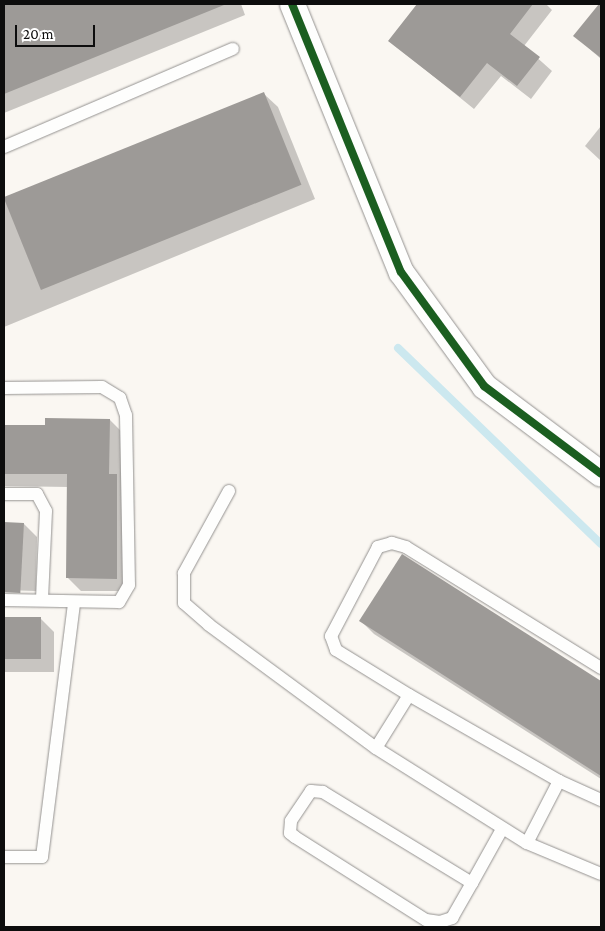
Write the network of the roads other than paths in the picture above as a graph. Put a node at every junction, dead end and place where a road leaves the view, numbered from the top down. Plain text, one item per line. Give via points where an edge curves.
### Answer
1 (292, 4) edge
2 (233, 50) dead end
3 (4, 147) edge
4 (4, 388) edge
5 (601, 474) edge
6 (228, 491) dead end
7 (4, 494) edge
8 (4, 600) edge
9 (42, 600) junction
10 (74, 602) junction
11 (601, 668) edge
12 (409, 695) junction
13 (376, 748) junction
14 (559, 781) junction
15 (601, 800) edge
16 (502, 829) junction
17 (527, 843) junction
18 (4, 856) edge
19 (601, 874) edge
20 (472, 883) junction

1 - 5 street via 401,272 484,386
2 - 3 lane
4 - 10 lane via 102,387 120,398 126,416 130,585 119,602
6 - 13 lane via 184,573 184,603
7 - 9 lane via 37,494 46,510
8 - 9 lane
9 - 10 lane
10 - 18 lane via 42,857
11 - 12 lane via 406,548 392,543 378,547 331,636 336,650
12 - 13 lane
12 - 14 lane
13 - 16 lane
14 - 15 lane
14 - 17 lane
16 - 17 lane
16 - 20 lane
17 - 19 lane
20 - 20 lane via 323,792 311,791 291,821 290,833 295,837 426,920 440,922 452,918

